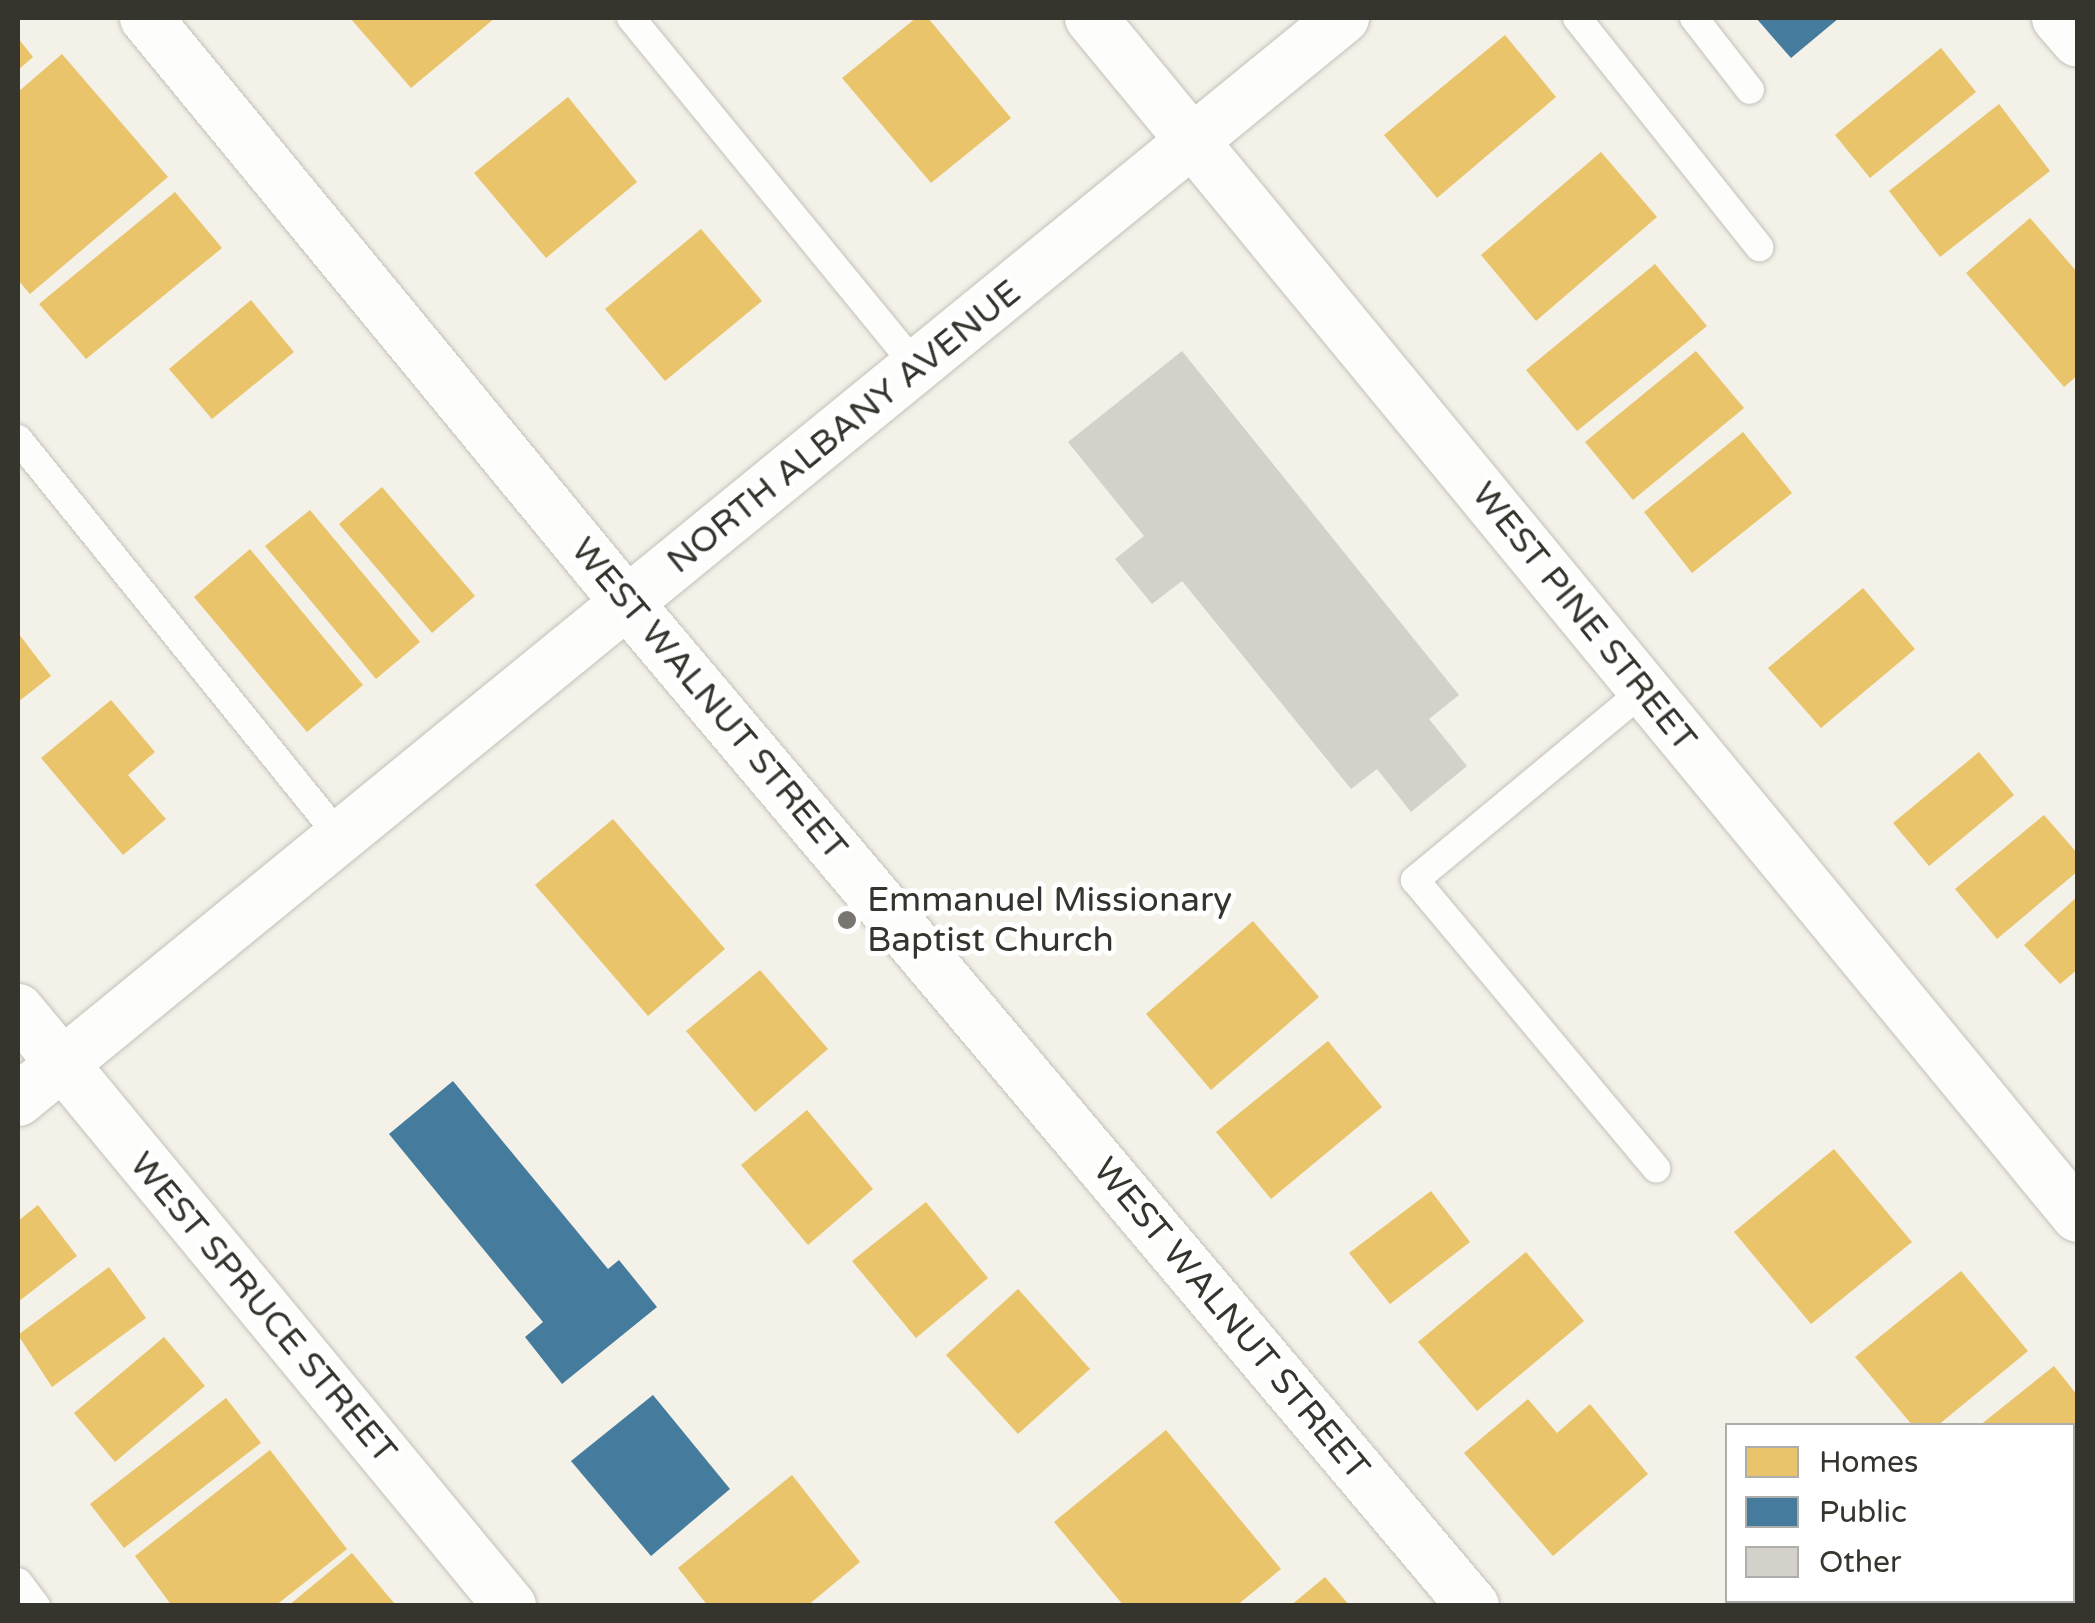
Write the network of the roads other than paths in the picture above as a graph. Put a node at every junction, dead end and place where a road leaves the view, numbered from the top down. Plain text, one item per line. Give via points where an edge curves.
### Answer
1 (146, 18) edge
2 (631, 18) edge
3 (1091, 18) edge
4 (1343, 18) edge
5 (1577, 18) edge
6 (1694, 18) edge
7 (2058, 18) edge
8 (2078, 40) edge
9 (1750, 90) dead end
10 (1192, 142) junction
11 (1759, 247) dead end
12 (917, 367) junction
13 (18, 438) edge
14 (628, 604) junction
15 (1644, 690) junction
16 (340, 837) junction
17 (18, 1010) edge
18 (62, 1064) junction
19 (18, 1100) edge
20 (1656, 1168) dead end
21 (2078, 1216) edge
22 (18, 1582) edge
23 (36, 1606) edge
24 (510, 1606) edge
25 (1472, 1606) edge

1 - 14 street, WEST WALNUT STREET
2 - 12 lane
3 - 10 street, WEST PINE STREET
4 - 10 street, NORTH ALBANY AVENUE
5 - 11 lane
6 - 9 lane
7 - 8 street
10 - 12 street, NORTH ALBANY AVENUE
10 - 15 street, WEST PINE STREET
12 - 14 street, NORTH ALBANY AVENUE
13 - 16 lane
14 - 16 street, NORTH ALBANY AVENUE
14 - 25 street, WEST WALNUT STREET
15 - 20 lane via 1415,880
15 - 21 street, WEST PINE STREET
16 - 18 street, NORTH ALBANY AVENUE
17 - 18 street, WEST SPRUCE STREET
18 - 19 street, NORTH ALBANY AVENUE
18 - 24 street, WEST SPRUCE STREET
22 - 23 lane

